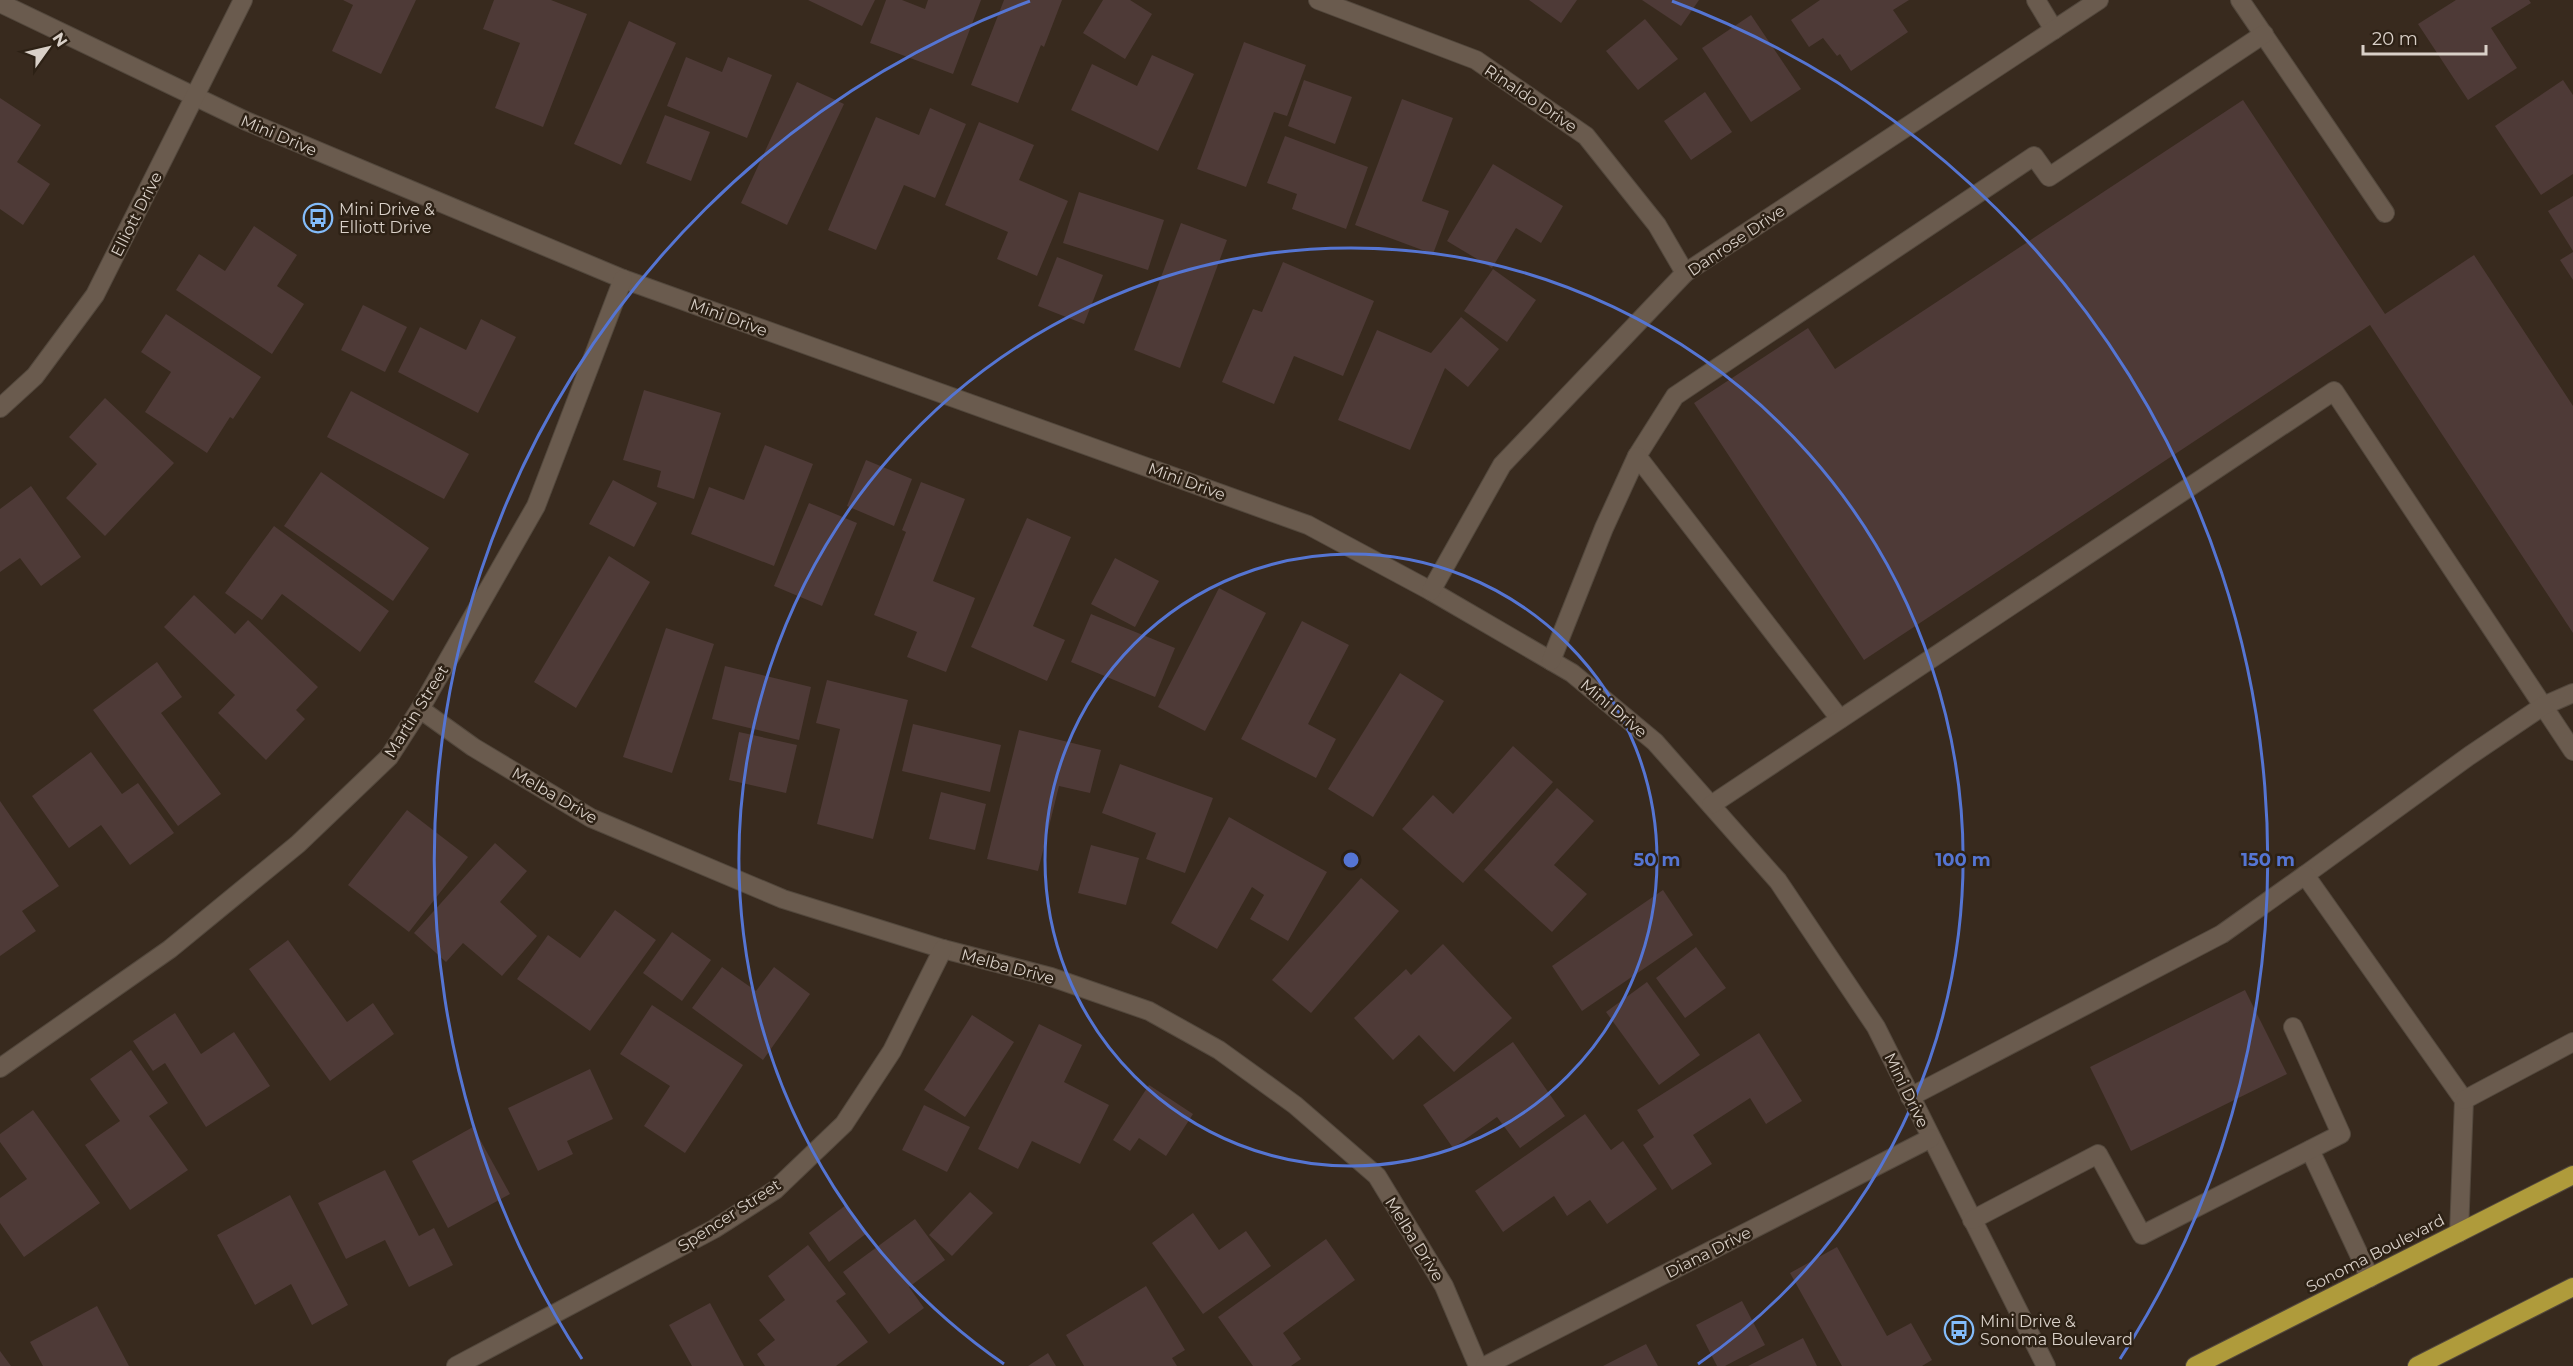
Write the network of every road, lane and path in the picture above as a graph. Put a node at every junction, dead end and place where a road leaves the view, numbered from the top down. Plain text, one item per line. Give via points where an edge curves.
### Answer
1 (243, 0) edge
2 (2036, 0) edge
3 (2099, 0) edge
4 (2240, 0) edge
5 (1329, 2) edge
6 (0, 3) edge
7 (2055, 30) junction
8 (2264, 34) junction
9 (195, 98) junction
10 (2385, 213) dead end
11 (1685, 273) junction
12 (623, 279) junction
13 (0, 408) edge
14 (1637, 456) junction
15 (1431, 591) junction
16 (1551, 661) junction
17 (2573, 693) edge
18 (2543, 706) junction
19 (420, 709) junction
20 (1840, 719) junction
21 (2573, 751) edge
22 (1711, 805) junction
23 (2305, 875) junction
24 (944, 949) junction
25 (2293, 1027) dead end
26 (2573, 1042) edge
27 (0, 1068) edge
28 (1910, 1097) junction
29 (2464, 1100) junction
30 (1931, 1138) junction
31 (2310, 1150) junction
32 (2573, 1175) edge
33 (1972, 1221) junction
34 (2459, 1233) junction
35 (2370, 1278) junction
36 (2573, 1287) edge
37 (456, 1366) edge
38 (1478, 1366) edge
39 (1485, 1366) edge
40 (2046, 1366) edge
41 (2195, 1366) edge
42 (2417, 1366) edge

1 - 9 street, Elliott Drive
2 - 7 street
3 - 7 street, Danrose Drive
4 - 8 street
5 - 11 street, Rinaldo Drive via 1476,60 1586,136 1657,225
6 - 9 street, Mini Drive
7 - 11 street, Danrose Drive
8 - 10 street
8 - 14 street via 2049,177 2034,156 1675,396
9 - 12 street, Mini Drive
9 - 13 street, Elliott Drive via 95,295 34,376
11 - 15 street, Danrose Drive via 1502,465
12 - 15 street, Mini Drive via 1308,525
12 - 19 street, Martin Street via 536,506
14 - 16 street
14 - 20 street
15 - 16 street, Mini Drive
16 - 22 street, Mini Drive via 1572,673 1655,742
17 - 18 street
18 - 20 street via 2334,391
18 - 21 street
18 - 23 street
19 - 24 street, Melba Drive via 473,747 591,818 783,899
19 - 27 street, Martin Street via 389,757 298,844 171,949
20 - 22 street
22 - 28 street, Mini Drive via 1778,881 1876,1027
23 - 28 street via 2222,934
23 - 29 street
24 - 37 street, Spencer Street via 892,1051 843,1124 775,1190 714,1229
24 - 38 street, Melba Drive via 1051,977 1149,1011 1219,1050 1295,1106 1377,1176 1444,1286
25 - 31 street via 2341,1134
26 - 29 street
28 - 30 street, Mini Drive
29 - 34 street
30 - 33 street, Mini Drive
30 - 39 street, Diana Drive
31 - 33 street via 2142,1235 2098,1154
31 - 35 street
32 - 34 highway, Sonoma Boulevard
33 - 40 street, Mini Drive
34 - 35 highway, Sonoma Boulevard
35 - 41 highway, Sonoma Boulevard
36 - 42 highway

